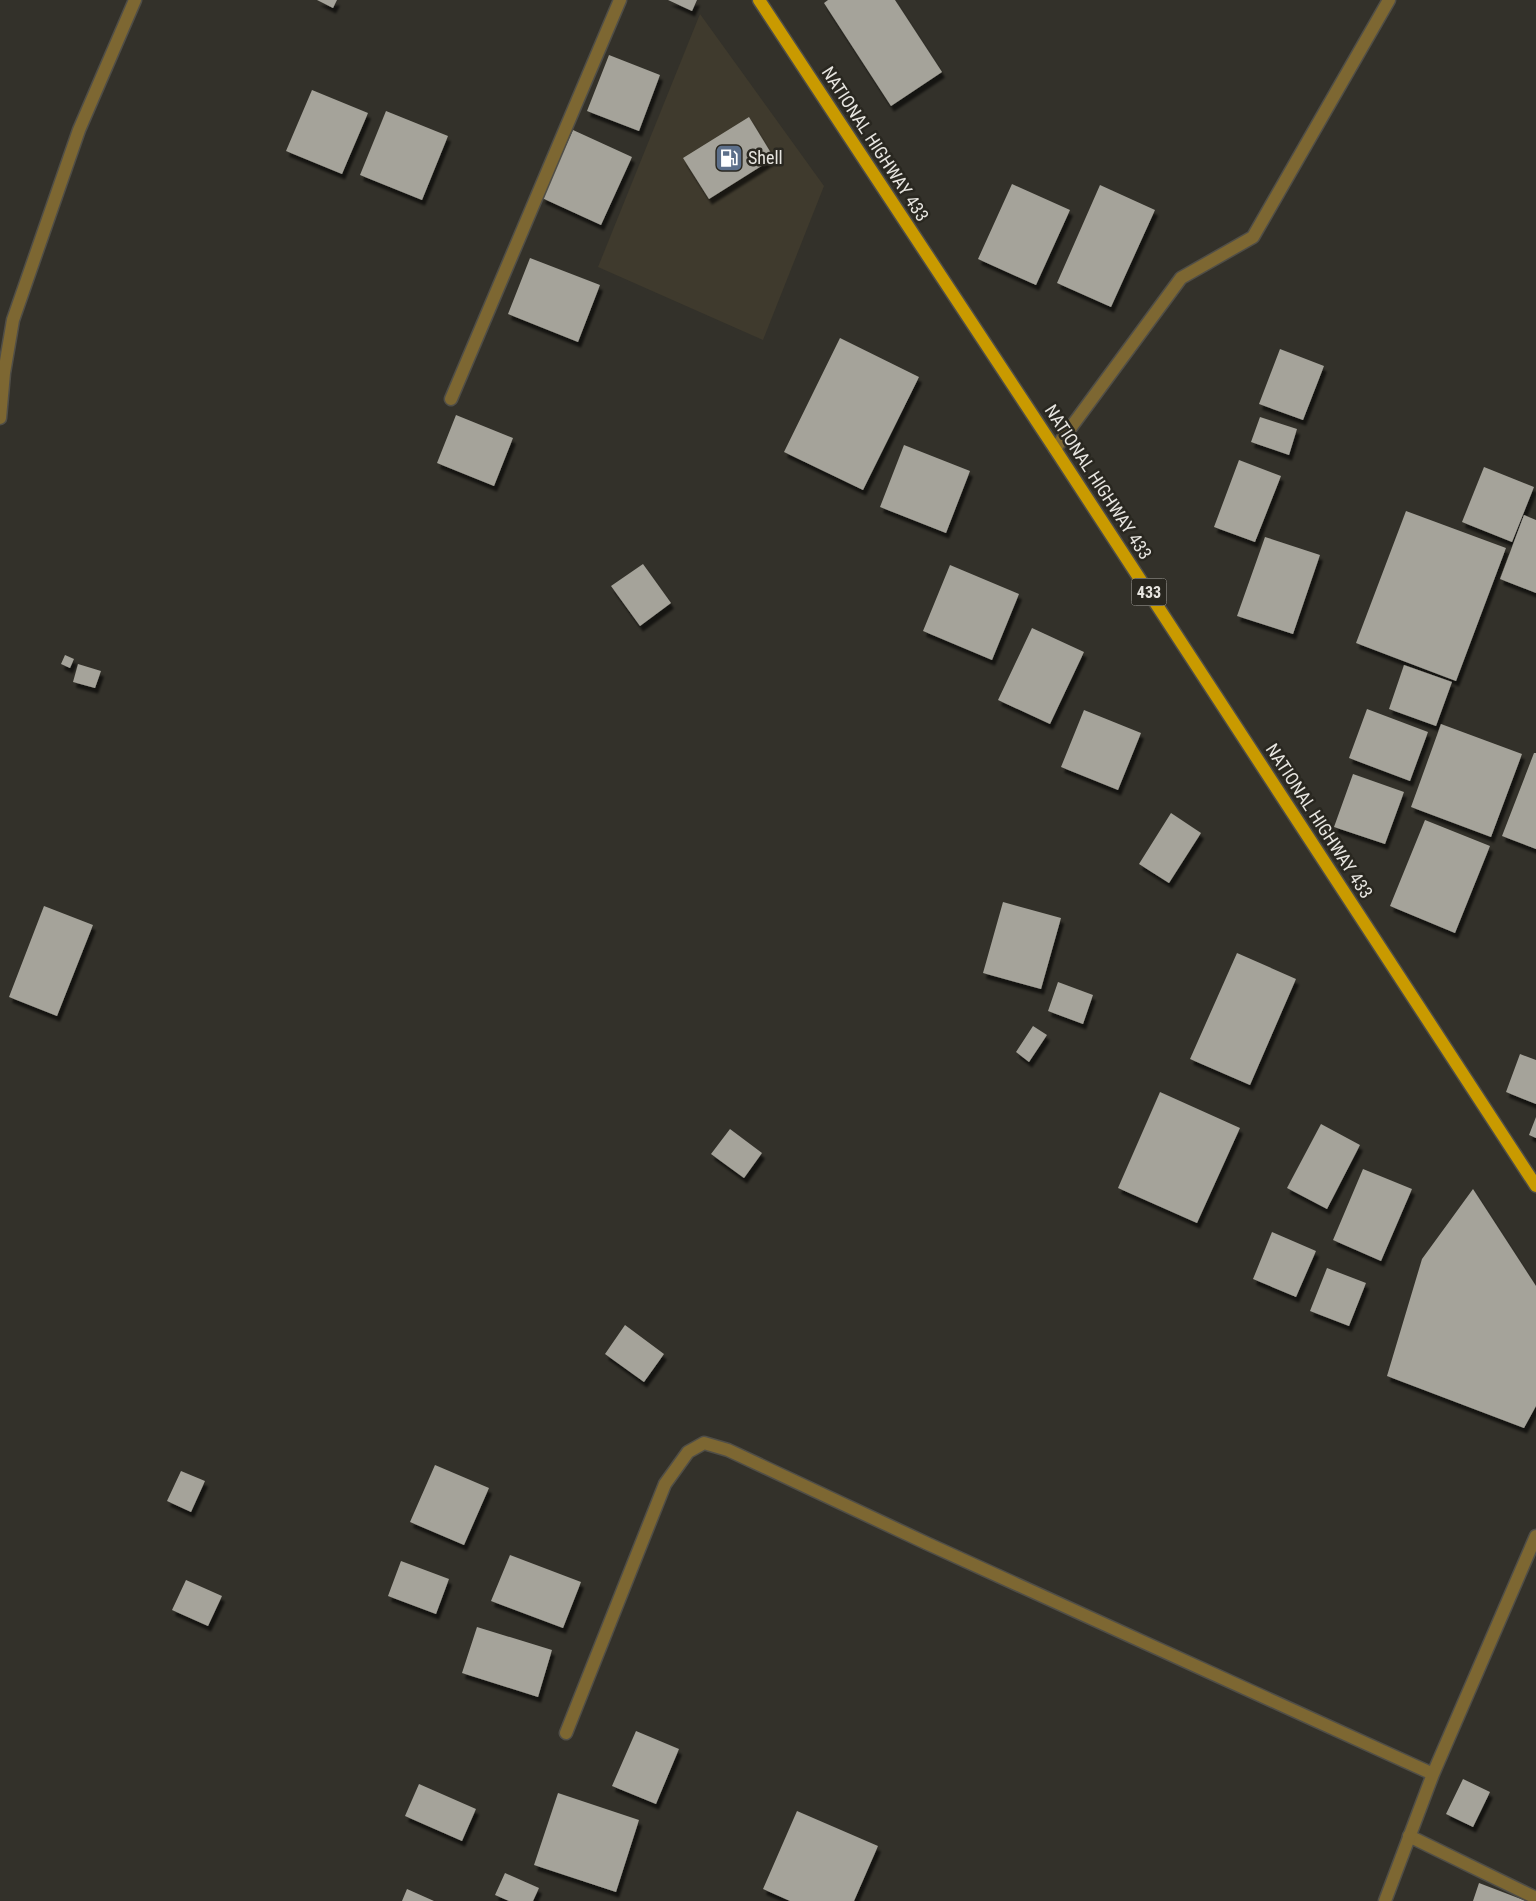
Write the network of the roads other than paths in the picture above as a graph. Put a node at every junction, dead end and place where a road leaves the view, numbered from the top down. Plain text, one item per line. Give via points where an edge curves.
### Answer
1 (135, 0) edge
2 (620, 0) edge
3 (759, 0) edge
4 (1389, 0) edge
5 (451, 399) dead end
6 (0, 418) edge
7 (1055, 449) junction
8 (1536, 1186) edge
9 (1536, 1536) edge
10 (566, 1732) dead end
11 (1433, 1774) junction
12 (1409, 1836) junction
13 (1536, 1898) edge
14 (1385, 1901) edge

1 - 6 street via 80,130 13,320
2 - 5 street
3 - 7 main road, NATIONAL HIGHWAY 433 / 433
4 - 7 street via 1252,237 1181,278
7 - 8 main road, NATIONAL HIGHWAY 433 / 433
9 - 11 street
10 - 11 street via 665,1484 688,1452 704,1443 728,1450
11 - 12 street
12 - 13 street
12 - 14 street

